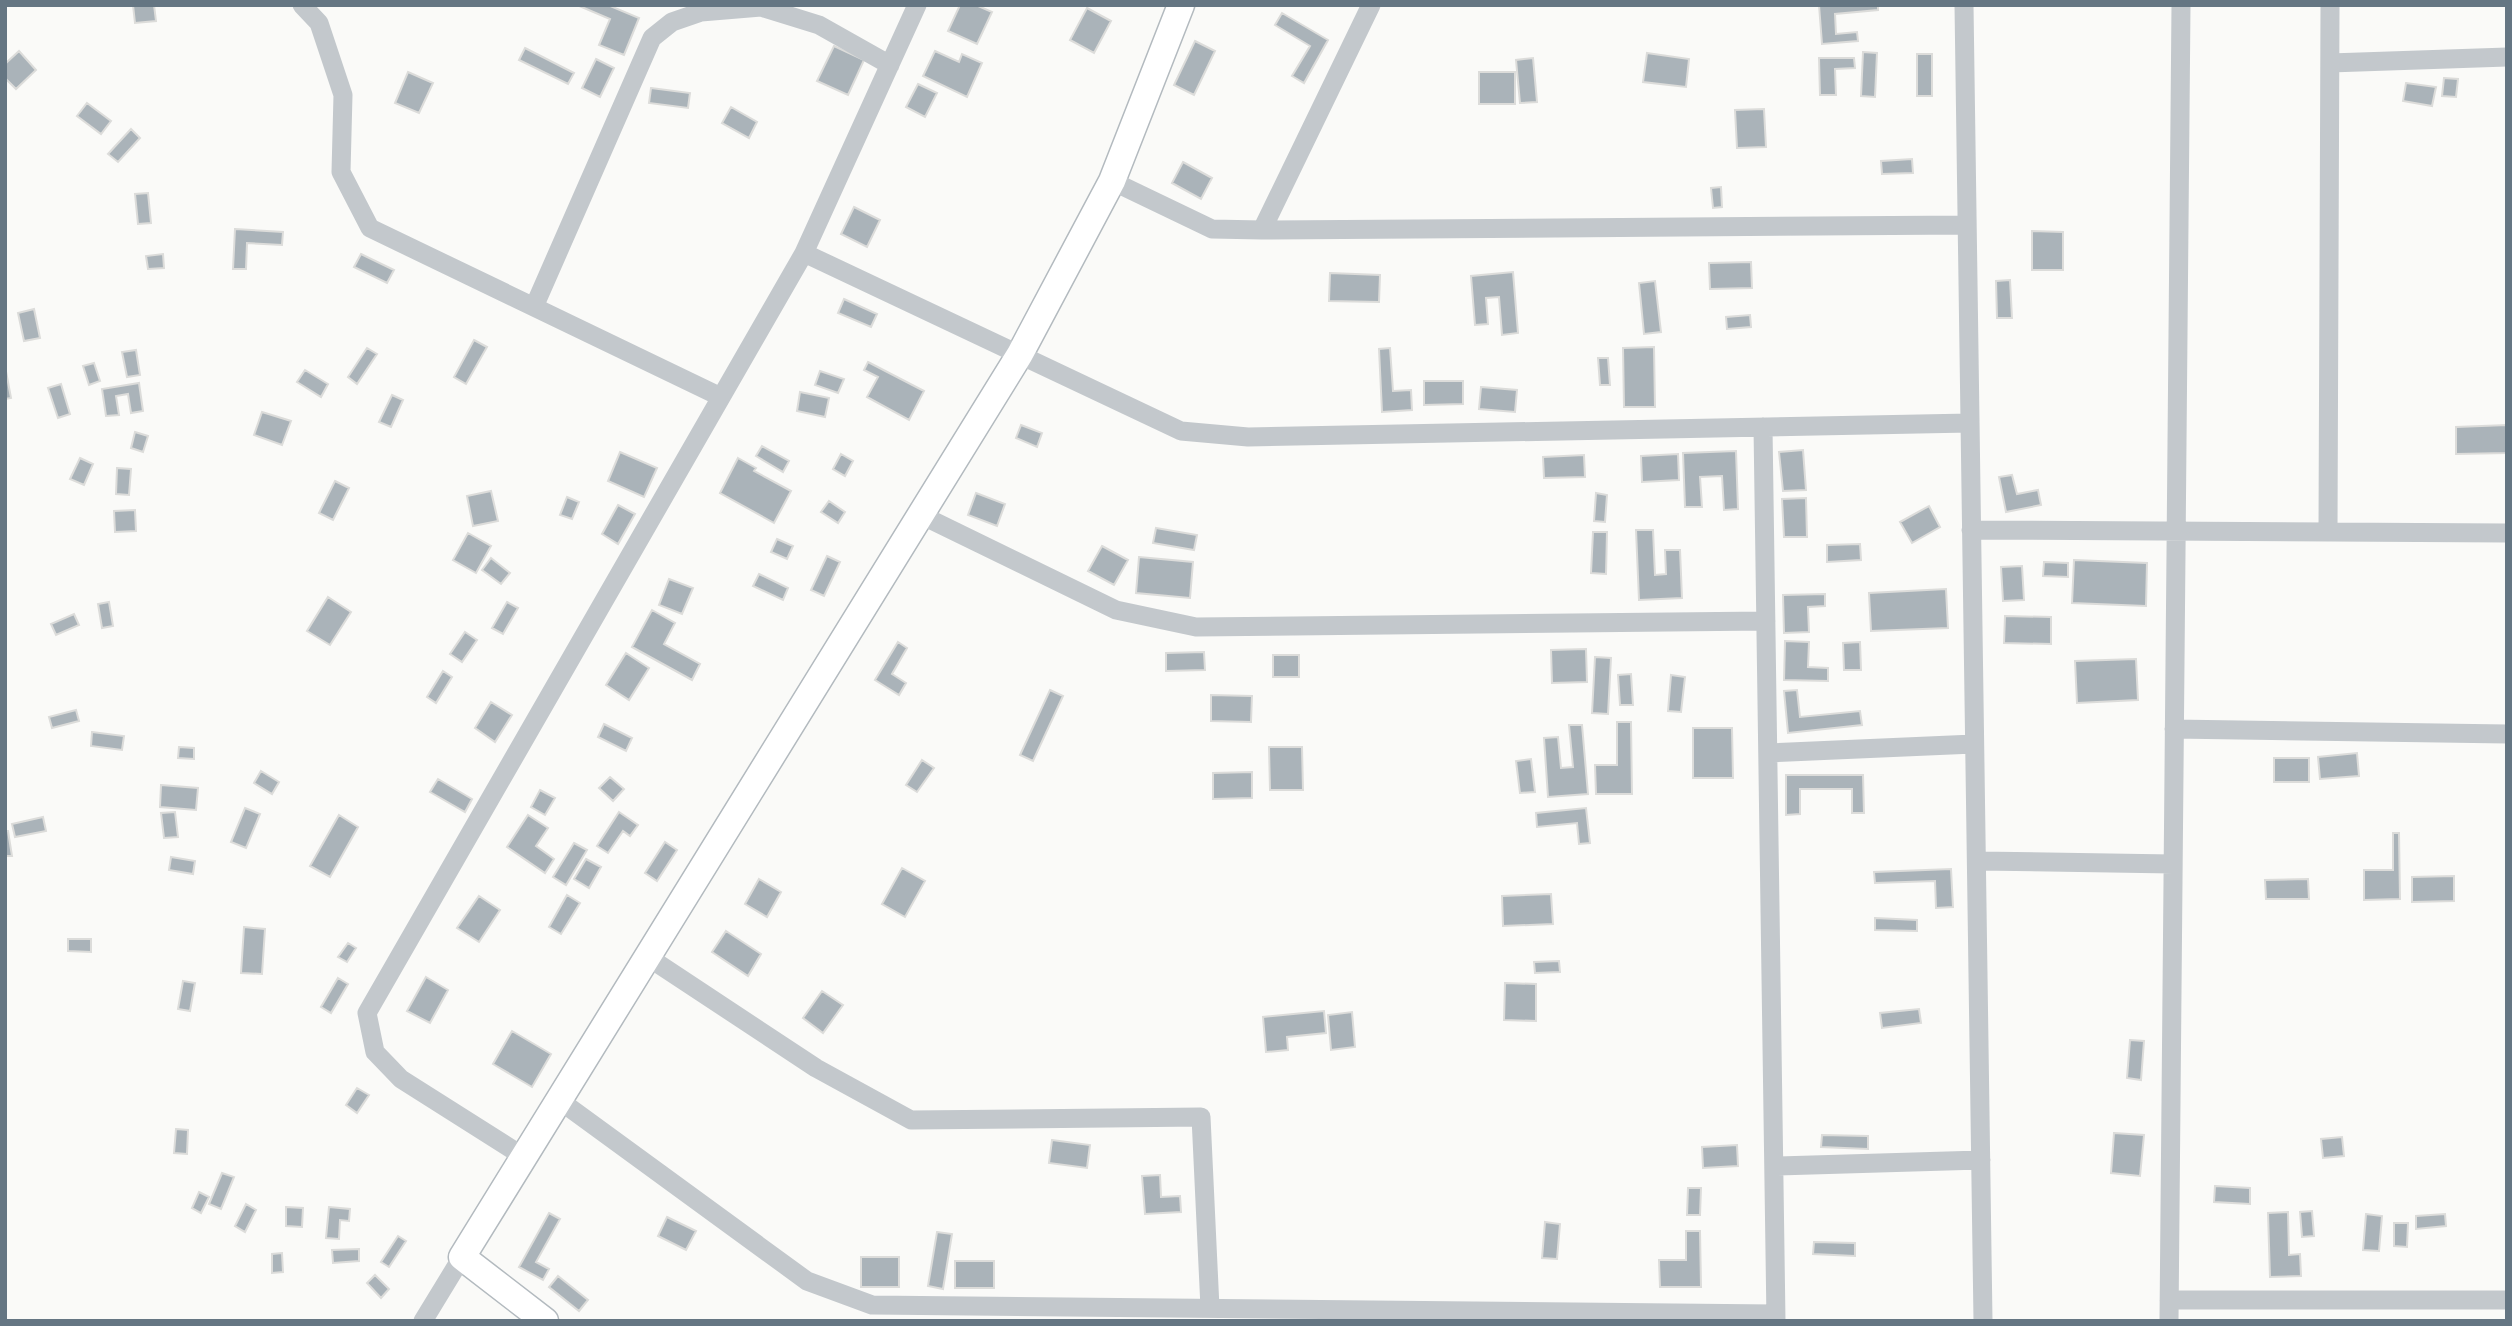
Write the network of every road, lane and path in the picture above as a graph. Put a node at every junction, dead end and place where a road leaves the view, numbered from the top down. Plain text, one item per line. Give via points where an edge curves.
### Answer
1 (302, 5) edge
2 (917, 5) edge
3 (1181, 5) edge
4 (1371, 5) edge
5 (1964, 5) edge
6 (2180, 5) edge
7 (2330, 5) edge
8 (2507, 57) edge
9 (2330, 63) junction
10 (890, 65) junction
11 (1112, 181) junction
12 (1967, 225) junction
13 (1262, 230) junction
14 (804, 253) junction
15 (534, 307) junction
16 (1020, 354) junction
17 (721, 397) junction
18 (1970, 423) junction
19 (1763, 427) junction
20 (921, 515) junction
21 (1971, 530) junction
22 (2176, 531) junction
23 (2328, 532) junction
24 (2507, 533) edge
25 (1766, 621) junction
26 (2174, 729) junction
27 (2507, 734) edge
28 (1975, 744) junction
29 (1768, 753) junction
30 (1978, 861) junction
31 (2173, 864) junction
32 (648, 957) junction
33 (559, 1100) junction
34 (524, 1157) junction
35 (1981, 1160) junction
36 (1774, 1166) junction
37 (462, 1257) junction
38 (2169, 1300) junction
39 (2507, 1300) edge
40 (1210, 1308) junction
41 (1351, 1315) edge
42 (1776, 1317) edge
43 (423, 1321) edge
44 (545, 1321) edge
45 (1983, 1321) edge
46 (2169, 1321) edge

1 - 15 street via 319,23 343,95 341,172 370,228
2 - 10 street
3 - 11 street
4 - 13 street
5 - 12 street
6 - 22 street
7 - 9 street
8 - 9 street
9 - 23 street
10 - 14 street
10 - 15 street via 819,24 761,7 701,12 672,22 652,38
11 - 13 street via 1212,229
11 - 16 street
12 - 13 street
12 - 18 street
14 - 16 street
14 - 17 street
15 - 17 street
16 - 19 street via 1181,431 1248,437
16 - 20 street
17 - 34 street via 368,1013 375,1052 401,1079
18 - 19 street
18 - 21 street
19 - 25 street
20 - 25 street via 1116,610 1196,626
20 - 32 street
21 - 22 street
21 - 28 street
22 - 23 street
22 - 26 street
23 - 24 street
25 - 29 street
26 - 27 street
26 - 31 street
28 - 29 street
28 - 30 street
29 - 36 street
30 - 31 street
30 - 35 street
31 - 38 street
32 - 33 street
32 - 40 street via 816,1068 911,1120 1201,1117
33 - 34 street
33 - 40 street via 807,1281 872,1305
34 - 37 street
35 - 36 street
35 - 45 street
36 - 42 street
37 - 43 street
37 - 44 street
38 - 39 street
38 - 46 street
40 - 41 street
41 - 42 street

